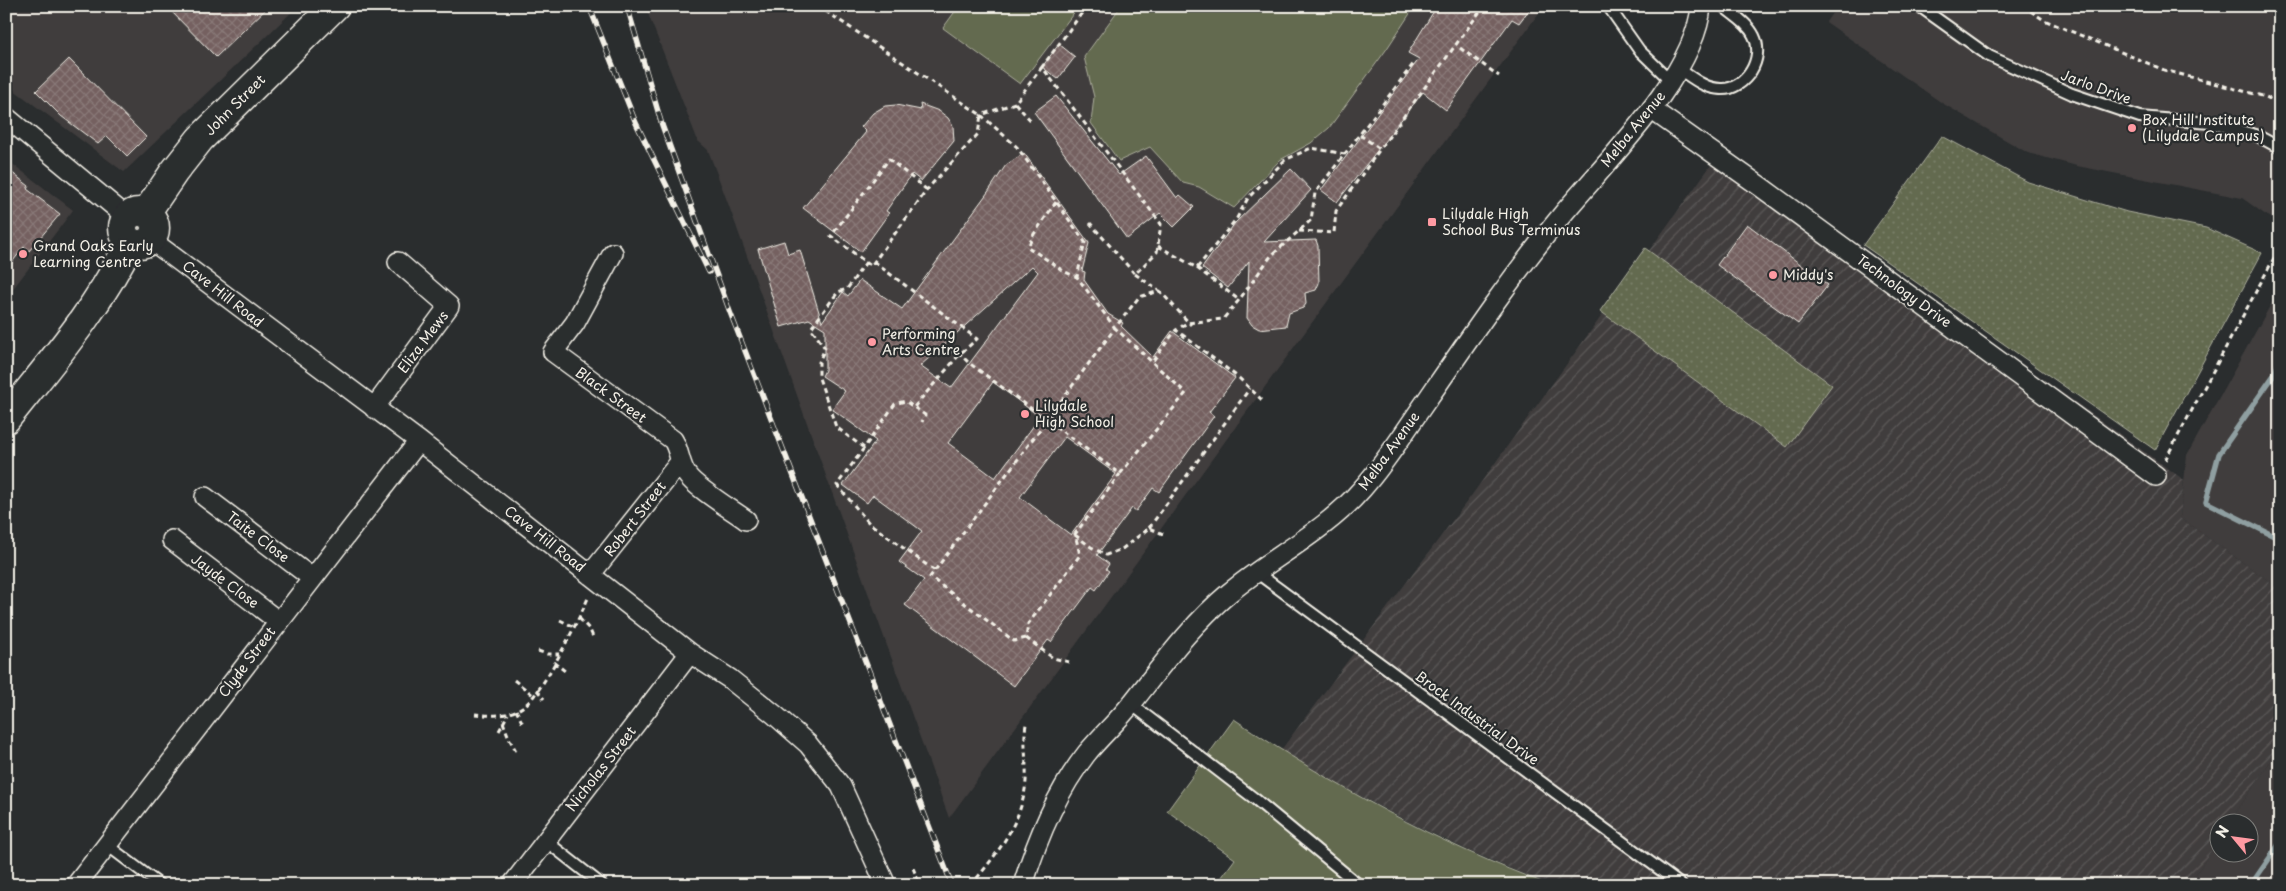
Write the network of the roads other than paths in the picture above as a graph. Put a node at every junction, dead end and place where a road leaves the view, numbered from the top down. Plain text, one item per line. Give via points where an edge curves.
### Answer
1 (335, 6) edge
2 (1608, 6) edge
3 (1701, 6) edge
4 (1723, 6) edge
5 (1919, 6) edge
6 (1675, 75) junction
7 (1651, 109) junction
8 (6, 117) edge
9 (2280, 148) edge
10 (138, 228) junction
11 (613, 253) dead end
12 (398, 262) dead end
13 (374, 408) junction
14 (6, 419) edge
15 (419, 441) junction
16 (680, 462) junction
17 (2156, 476) road end
18 (205, 497) dead end
19 (746, 520) dead end
20 (172, 540) dead end
21 (1256, 572) junction
22 (593, 577) junction
23 (312, 578) junction
24 (278, 621) junction
25 (690, 653) junction
26 (1131, 704) junction
27 (546, 841) junction
28 (107, 845) junction
29 (76, 885) edge
30 (160, 885) edge
31 (512, 885) edge
32 (602, 885) edge
33 (886, 885) edge
34 (1023, 885) edge
35 (1359, 885) edge
36 (1681, 885) edge

1 - 10 main road, John Street via 200,139
2 - 6 lane via 1639,50
3 - 6 street, Melba Avenue via 1696,33
4 - 6 lane via 1754,36 1757,49 1746,78 1735,88 1720,89
5 - 9 lane, Jarlo Drive via 1989,56 2072,94 2140,117 2210,123 2256,135
6 - 7 street, Melba Avenue
7 - 17 street, Technology Drive
7 - 21 street, Melba Avenue via 1530,256 1360,492 1313,533
8 - 10 street, Cave Hill Road
10 - 13 street, Cave Hill Road
10 - 14 main road, John Street via 89,315
11 - 16 street, Black Street via 575,323 553,352 673,440 679,450
12 - 13 street, Eliza Mews via 449,306
13 - 15 street, Cave Hill Road
15 - 22 street, Cave Hill Road
15 - 23 street, Clyde Street
16 - 19 street, Black Street via 688,476
16 - 22 street, Robert Street
18 - 23 street, Taite Close
20 - 24 street, Jayde Close
21 - 26 street, Melba Avenue via 1213,606 1190,630
21 - 36 lane, Brock Industrial Drive
22 - 25 street, Cave Hill Road
23 - 24 street, Clyde Street
24 - 28 street, Clyde Street
25 - 27 street, Nicholas Street
25 - 33 street, Cave Hill Road via 775,714 808,744 841,786
26 - 34 street, Melba Avenue via 1087,753 1057,799
26 - 35 lane via 1255,799
27 - 31 street, Nicholas Street
27 - 32 lane
28 - 29 street, Clyde Street
28 - 30 lane

